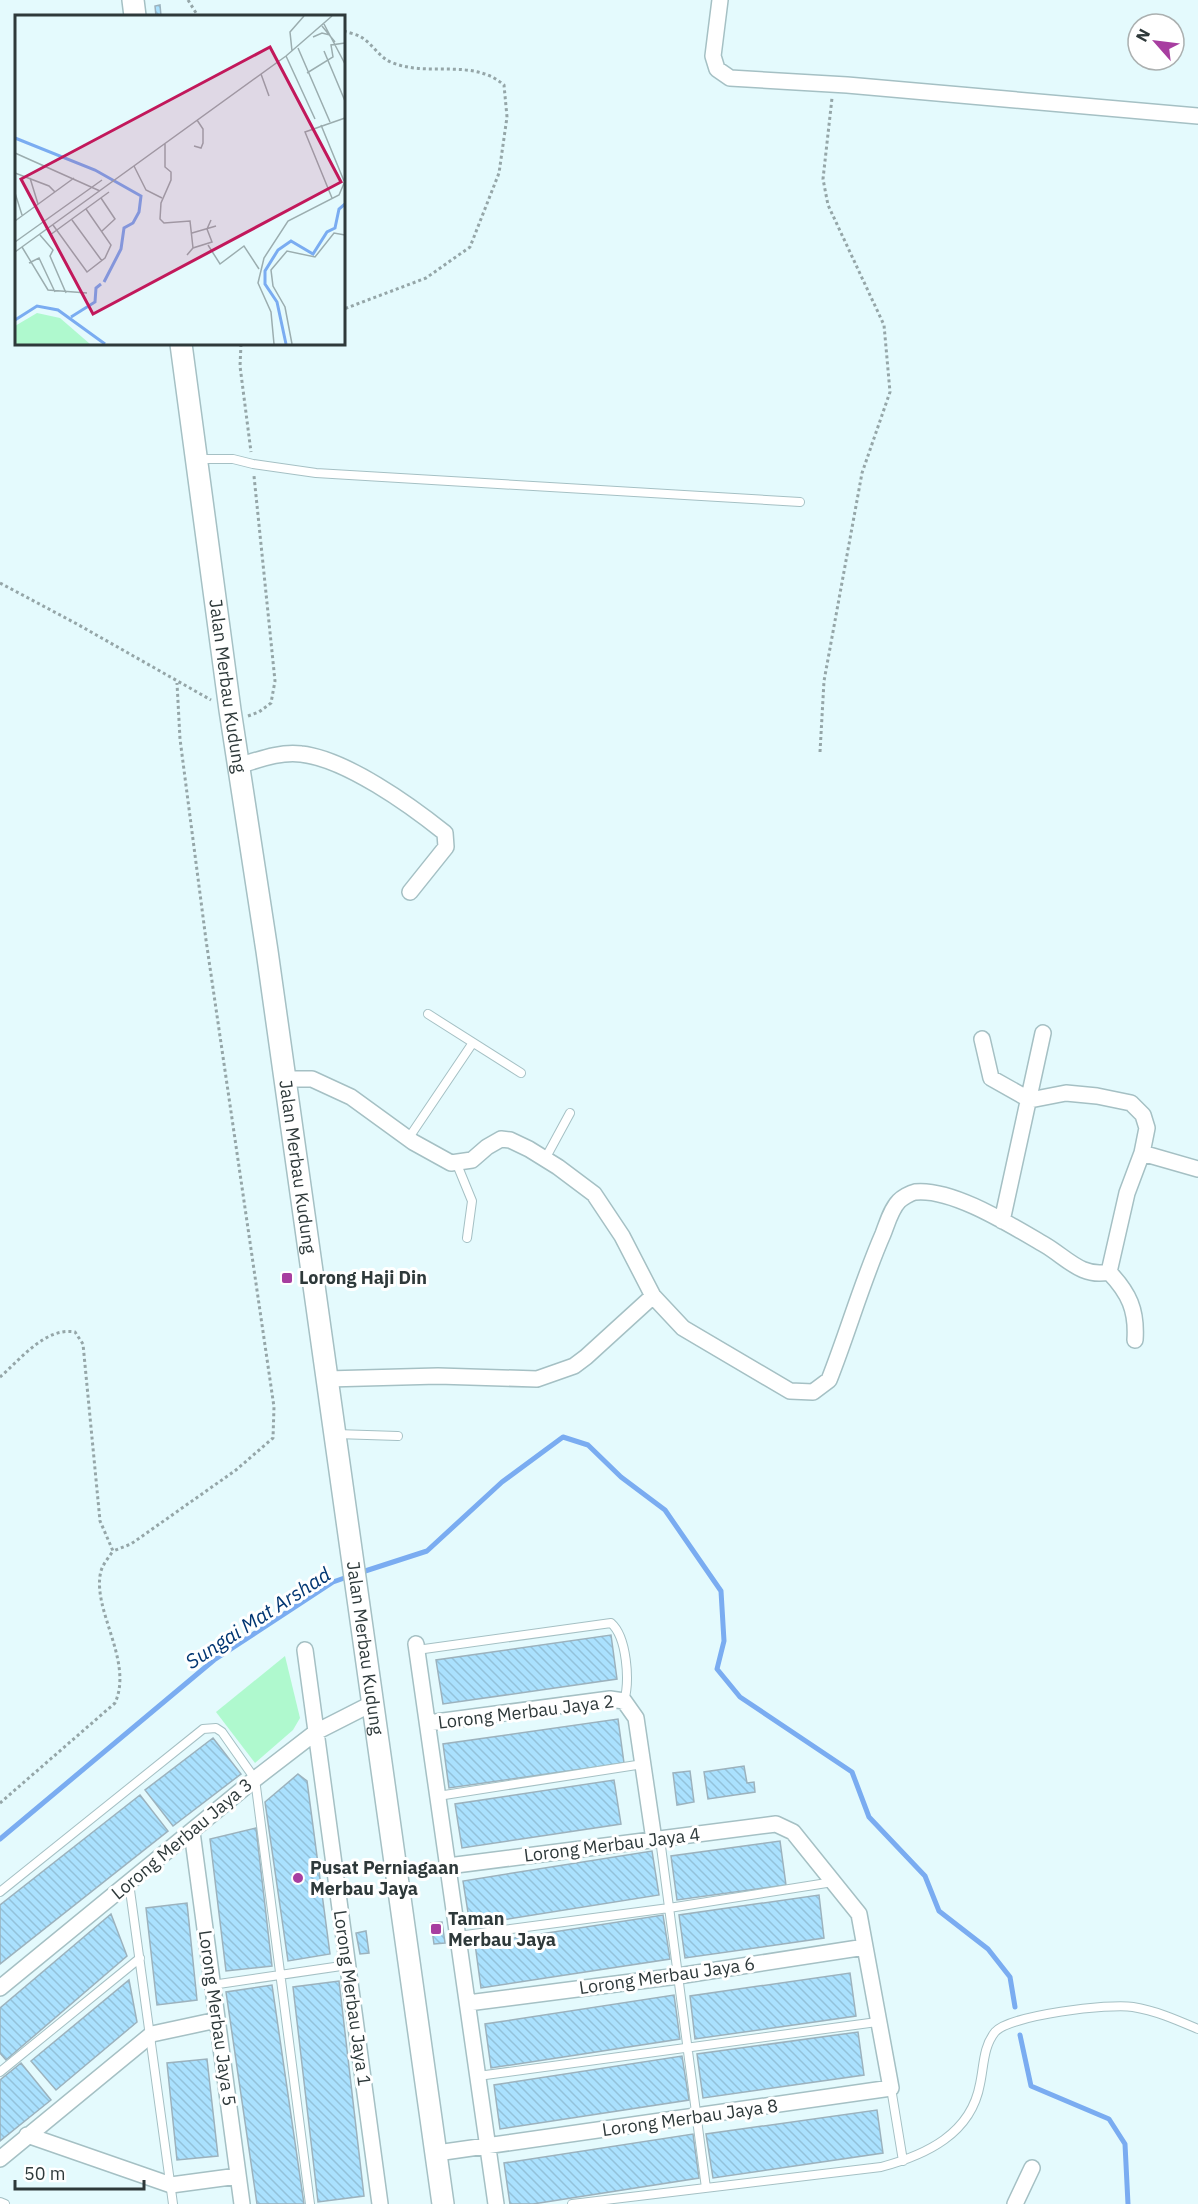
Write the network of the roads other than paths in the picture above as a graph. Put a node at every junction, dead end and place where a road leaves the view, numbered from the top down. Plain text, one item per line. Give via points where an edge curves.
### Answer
1 (133, 0) edge
2 (720, 0) edge
3 (135, 15) edge
4 (1198, 116) edge
5 (181, 345) edge
6 (198, 459) junction
7 (800, 502) dead end
8 (238, 766) junction
9 (410, 892) dead end
10 (428, 1014) dead end
11 (1043, 1034) dead end
12 (982, 1039) dead end
13 (472, 1044) junction
14 (521, 1073) dead end
15 (285, 1079) junction
16 (1030, 1100) junction
17 (570, 1113) dead end
18 (408, 1139) junction
19 (1142, 1153) junction
20 (545, 1159) junction
21 (456, 1162) junction
22 (1198, 1169) edge
23 (1002, 1221) junction
24 (467, 1238) dead end
25 (1109, 1272) junction
26 (653, 1296) junction
27 (1135, 1340) dead end
28 (327, 1379) junction
29 (335, 1434) junction
30 (398, 1436) dead end
31 (417, 1647) joint
32 (305, 1650) dead end
33 (624, 1701) junction
34 (373, 1703) junction
35 (428, 1723) junction
36 (316, 1732) junction
37 (643, 1764) junction
38 (255, 1779) junction
39 (438, 1796) junction
40 (192, 1832) junction
41 (657, 1839) junction
42 (448, 1866) junction
43 (835, 1881) junction
44 (129, 1883) junction
45 (0, 1892) edge
46 (669, 1908) junction
47 (458, 1936) junction
48 (865, 1947) junction
49 (140, 1958) junction
50 (348, 1965) junction
51 (279, 1975) junction
52 (678, 1976) junction
53 (212, 1985) junction
54 (0, 1988) edge
55 (468, 2003) junction
56 (217, 2020) junction
57 (878, 2022) junction
58 (1198, 2029) edge
59 (152, 2034) junction
60 (688, 2049) junction
61 (0, 2072) edge
62 (478, 2076) junction
63 (891, 2088) junction
64 (697, 2117) junction
65 (27, 2135) junction
66 (488, 2146) junction
67 (437, 2153) junction
68 (0, 2159) edge
69 (903, 2161) junction
70 (1032, 2168) dead end
71 (238, 2176) junction
72 (171, 2185) junction
73 (706, 2188) junction
74 (0, 2202) edge
75 (5, 2204) edge
76 (173, 2204) edge
77 (242, 2204) edge
78 (310, 2204) edge
79 (380, 2204) edge
80 (443, 2204) edge
81 (496, 2204) edge
82 (572, 2204) edge
83 (1015, 2204) edge

1 - 3 main road
2 - 4 street via 713,56 717,69 730,78
5 - 6 main road, Jalan Merbau Kudung
6 - 7 lane via 233,459 327,474
6 - 8 main road, Jalan Merbau Kudung
8 - 9 street via 299,753 322,758 393,795 445,833 446,846
8 - 15 main road, Jalan Merbau Kudung
10 - 13 lane
11 - 16 street
12 - 16 street via 991,1078
13 - 14 lane
13 - 18 lane
15 - 18 street via 312,1079 351,1097
15 - 28 main road, Jalan Merbau Kudung
16 - 19 street via 1066,1093 1131,1104 1143,1114 1147,1128
16 - 23 street
17 - 20 lane
18 - 21 street via 433,1155
19 - 22 street
19 - 25 street via 1127,1193
20 - 21 street via 501,1139 472,1160
20 - 26 street via 594,1194 622,1236
21 - 24 lane via 472,1201
23 - 25 street via 1080,1268 1095,1275
23 - 26 street via 938,1194 912,1192 898,1202 872,1259 829,1380 813,1392 790,1391 764,1377 683,1328
25 - 27 street via 1131,1298
26 - 28 street via 586,1358 537,1379
28 - 29 main road, Jalan Merbau Kudung
29 - 30 lane
29 - 34 main road, Jalan Merbau Kudung
31 - 33 lane via 611,1623 619,1630 629,1685
31 - 35 street
32 - 36 street, Lorong Merbau Jaya 1
33 - 35 street, Lorong Merbau Jaya 2 via 610,1699
33 - 37 street via 636,1718
34 - 36 street, Lorong Merbau Jaya 3
34 - 67 main road, Jalan Merbau Kudung
35 - 39 street
36 - 38 street, Lorong Merbau Jaya 3
36 - 50 street, Lorong Merbau Jaya 1
37 - 39 lane
37 - 41 street
38 - 40 street, Lorong Merbau Jaya 3
38 - 45 lane via 222,1732 216,1728 203,1730
38 - 51 lane
39 - 42 street
40 - 44 street, Lorong Merbau Jaya 3
40 - 53 street, Lorong Merbau Jaya 5
41 - 42 street, Lorong Merbau Jaya 4
41 - 43 street, Lorong Merbau Jaya 4 via 776,1824 794,1832
41 - 46 lane
42 - 47 street
43 - 46 lane
43 - 48 street via 860,1914
44 - 49 lane
44 - 54 street, Lorong Merbau Jaya 3
46 - 47 lane
46 - 52 lane
47 - 55 street
48 - 52 street, Lorong Merbau Jaya 6
48 - 57 street
49 - 59 lane
49 - 61 lane
50 - 51 lane
50 - 79 street, Lorong Merbau Jaya 1
51 - 53 lane
51 - 78 lane
52 - 55 street, Lorong Merbau Jaya 6
52 - 60 lane
53 - 56 street, Lorong Merbau Jaya 5
55 - 62 street
56 - 59 street
56 - 71 street, Lorong Merbau Jaya 5
57 - 60 lane
57 - 63 street
58 - 69 lane via 1162,2013 1131,2006 1043,2014 1003,2026 989,2042 976,2104 962,2124 941,2144
59 - 65 street
59 - 72 lane
60 - 62 lane
60 - 64 lane
62 - 66 street
63 - 64 street, Lorong Merbau Jaya 8
63 - 69 lane
64 - 66 street, Lorong Merbau Jaya 8
64 - 73 lane
65 - 68 street
65 - 72 street
66 - 67 street, Lorong Merbau Jaya 8
66 - 81 street
67 - 80 main road, Jalan Merbau Kudung
69 - 73 lane via 882,2167
70 - 83 street
71 - 72 street
71 - 77 street, Lorong Merbau Jaya 5
72 - 76 lane
73 - 82 lane
74 - 75 lane

